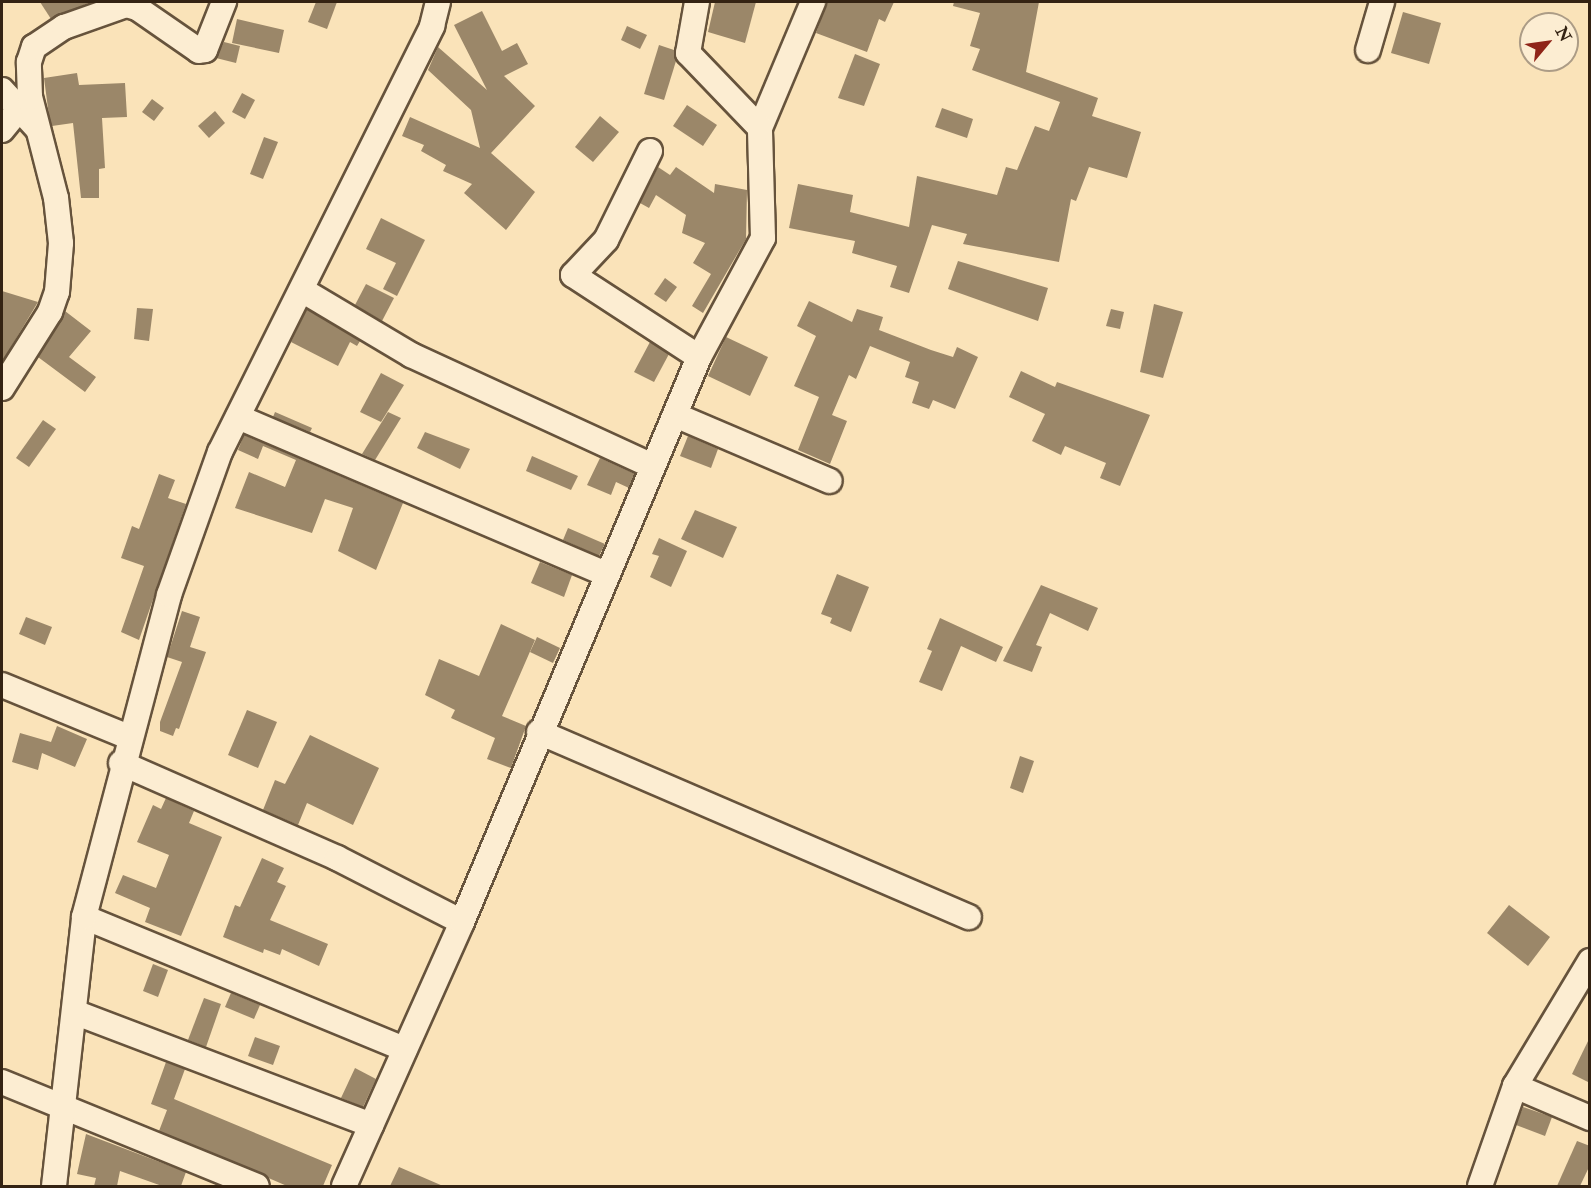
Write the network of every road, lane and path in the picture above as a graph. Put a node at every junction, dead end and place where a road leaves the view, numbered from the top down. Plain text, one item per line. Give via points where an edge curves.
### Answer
1 (224, 2) edge
2 (438, 2) edge
3 (697, 2) edge
4 (813, 2) edge
5 (1382, 2) edge
6 (1368, 50) dead end
7 (2, 90) edge
8 (24, 103) junction
9 (760, 128) junction
10 (2, 130) edge
11 (650, 151) dead end
12 (302, 290) junction
13 (699, 357) junction
14 (2, 388) edge
15 (675, 415) junction
16 (238, 417) junction
17 (652, 466) junction
18 (830, 481) dead end
19 (606, 574) junction
20 (2, 685) edge
21 (539, 732) junction
22 (129, 737) junction
23 (122, 763) junction
24 (84, 917) junction
25 (969, 917) dead end
26 (462, 922) junction
27 (1588, 967) edge
28 (74, 1012) junction
29 (405, 1049) junction
30 (2, 1082) edge
31 (1515, 1086) junction
32 (62, 1108) junction
33 (1590, 1118) edge
34 (371, 1125) junction
35 (54, 1186) edge
36 (257, 1186) edge
37 (344, 1186) edge
38 (1480, 1186) edge

1 - 8 street via 205,50 199,51 137,8 126,5 64,27 34,46 28,62
2 - 12 street via 432,26
3 - 9 street via 688,53
4 - 9 street
5 - 6 street
7 - 8 street
8 - 10 street
8 - 14 street via 38,129 56,198 61,243 57,292 50,312
9 - 13 street via 763,238
11 - 13 street via 606,240 573,275
12 - 16 street
12 - 17 street via 411,355
13 - 15 street
15 - 17 street
15 - 18 street
16 - 19 street
16 - 22 street via 220,452 169,595
17 - 19 street
19 - 21 street
20 - 22 street
21 - 25 street
21 - 26 street
22 - 23 street
23 - 24 street
23 - 26 street via 337,858
24 - 28 street
24 - 29 street
26 - 29 street
27 - 31 street
28 - 32 street
28 - 34 street
29 - 34 street
30 - 32 street
31 - 33 street
31 - 38 street
32 - 35 street
32 - 36 street
34 - 37 street

